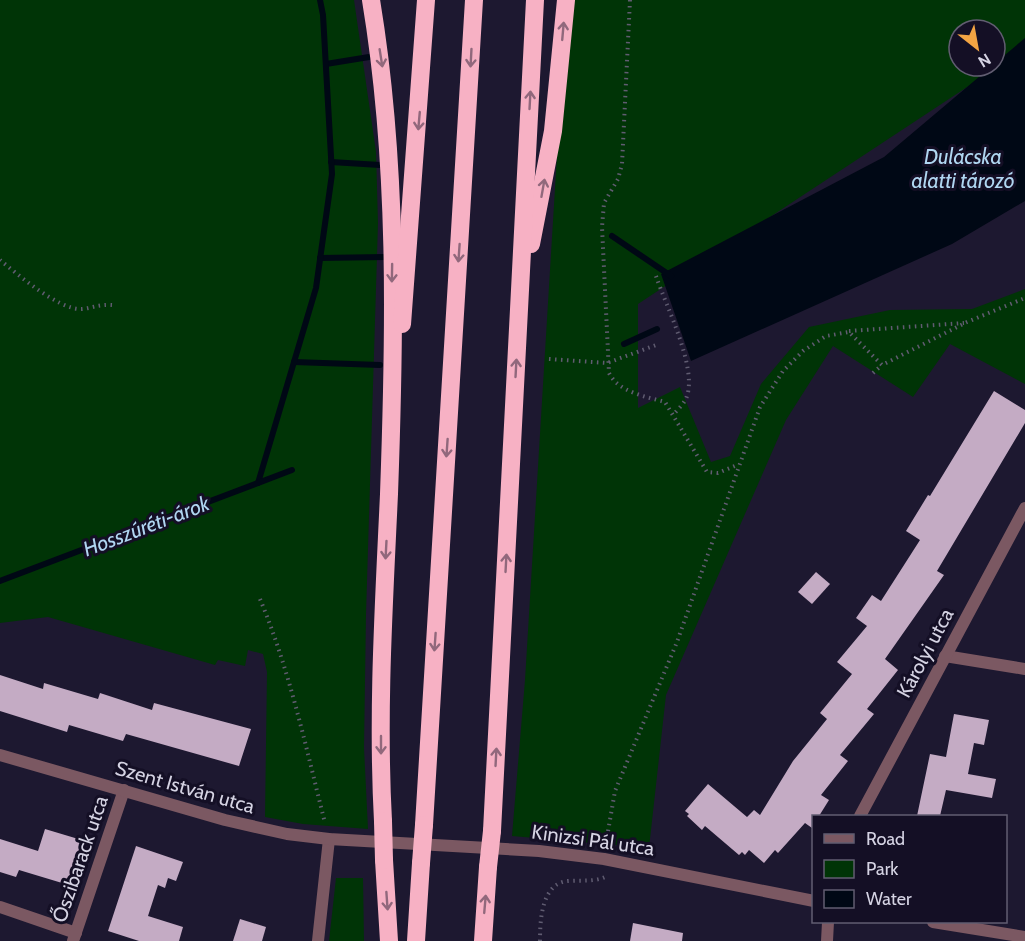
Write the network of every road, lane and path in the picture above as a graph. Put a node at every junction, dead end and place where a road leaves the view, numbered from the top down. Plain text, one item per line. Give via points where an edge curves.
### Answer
1 (371, 0) edge
2 (426, 0) edge
3 (474, 0) edge
4 (535, 0) edge
5 (566, 0) edge
6 (630, 0) edge
7 (0, 260) edge
8 (656, 276) dead end
9 (520, 286) junction
10 (1025, 298) edge
11 (112, 305) dead end
12 (967, 322) junction
13 (849, 332) junction
14 (659, 344) dead end
15 (549, 358) dead end
16 (607, 363) junction
17 (882, 365) junction
18 (873, 373) dead end
19 (673, 415) junction
20 (737, 465) junction
21 (389, 492) junction
22 (1025, 508) edge
23 (260, 599) dead end
24 (945, 656) junction
25 (1025, 669) edge
26 (0, 755) edge
27 (124, 790) junction
28 (861, 815) edge
29 (329, 838) junction
30 (363, 840) joint
31 (610, 860) junction
32 (812, 901) edge
33 (0, 907) edge
34 (828, 923) edge
35 (944, 923) edge
36 (74, 937) edge
37 (1025, 938) edge
38 (318, 941) edge
39 (389, 941) edge
40 (416, 941) edge
41 (483, 941) edge
42 (540, 941) edge
43 (827, 941) edge

1 -> 21 highway via 383,71 393,210
2 -> 21 highway
3 -> 40 highway, bridge
9 -> 4 highway
9 -> 5 highway via 554,131
6 - 16 path via 622,164 604,203 602,227
7 - 11 path via 52,300 80,309
8 - 19 path via 690,381 687,398
41 -> 9 highway, bridge
10 - 12 path
12 - 13 path
12 - 17 path
13 - 17 path
13 - 20 path via 826,336 783,371 760,407
14 - 16 path
15 - 16 path
16 - 19 path via 613,381 636,394 665,402
17 - 18 path
19 - 20 path via 707,472 718,473
20 - 31 path via 677,642 615,791
21 -> 39 highway, bridge via 382,636 383,821
22 - 24 street, Károlyi utca
23 - 29 path via 290,682
24 - 25 street
24 - 28 street, Károlyi utca
26 - 27 street, Szent István utca
27 - 29 street, Szent István utca via 225,820 287,834
27 - 36 street, Őszibarack utca
29 - 30 street, Szent István utca
29 - 38 street
30 - 31 street, Kinizsi Pál utca via 539,850
31 - 32 street, Kinizsi Pál utca
31 - 42 path via 606,876 598,880 563,881 548,894 540,913
33 - 36 street
34 - 43 street
35 - 37 street

